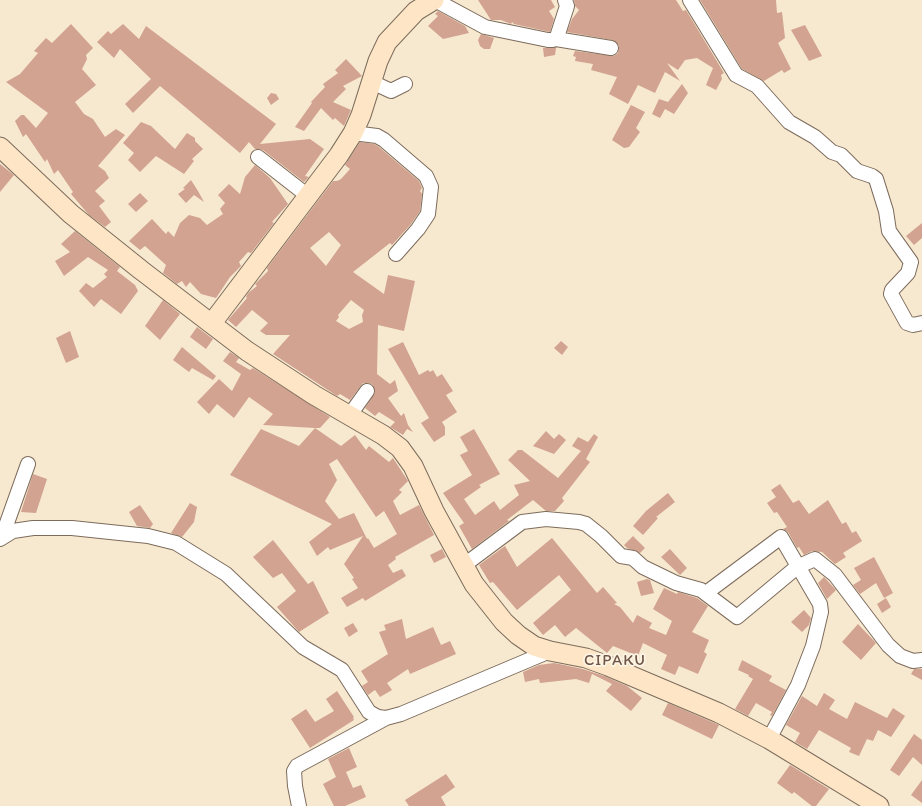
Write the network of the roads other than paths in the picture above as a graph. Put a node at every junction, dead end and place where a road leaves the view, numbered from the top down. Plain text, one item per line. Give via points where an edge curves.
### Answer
1 (435, 0) edge
2 (565, 0) edge
3 (690, 0) edge
4 (556, 39) junction
5 (611, 48) dead end
6 (372, 82) junction
7 (405, 84) dead end
8 (353, 133) junction
9 (0, 147) edge
10 (258, 157) dead end
11 (308, 196) junction
12 (396, 254) dead end
13 (212, 323) junction
14 (922, 324) edge
15 (367, 391) dead end
16 (349, 416) junction
17 (28, 464) dead end
18 (1, 538) edge
19 (463, 566) junction
20 (797, 567) junction
21 (706, 593) junction
22 (550, 651) junction
23 (922, 660) edge
24 (386, 718) junction
25 (769, 739) junction
26 (299, 806) edge
27 (879, 806) edge

1 - 4 street via 485,27 548,40
1 - 6 street via 416,11 387,42
2 - 4 street via 567,6
3 - 14 street via 736,75 757,86 789,122 815,137 832,152 841,155 857,171 876,179 889,231 911,262 908,273 891,294 907,323
4 - 5 street
6 - 7 street via 391,91
6 - 8 street
8 - 11 street
8 - 12 street via 377,136 384,140 426,176 431,187 428,214
9 - 13 street via 71,214
10 - 11 street
11 - 13 street
13 - 16 street via 286,377
15 - 16 street
16 - 19 street via 383,435 408,457
17 - 18 street
18 - 24 street via 13,532 33,528 72,528 148,536 176,543 226,574 303,647 342,670 369,712 373,716
19 - 21 street via 519,523 531,520 566,521 586,524 621,556 633,558 643,567 676,583
19 - 22 street via 486,601 504,622 534,646
20 - 21 street via 739,616 734,616
20 - 21 street via 783,539 778,539
20 - 23 street via 815,560 822,563 846,587 888,645 906,659
20 - 25 street via 820,604 822,612 813,646 798,685
22 - 24 street
22 - 25 street via 586,658 608,666 719,713
24 - 26 street via 297,766 294,770
25 - 27 street

